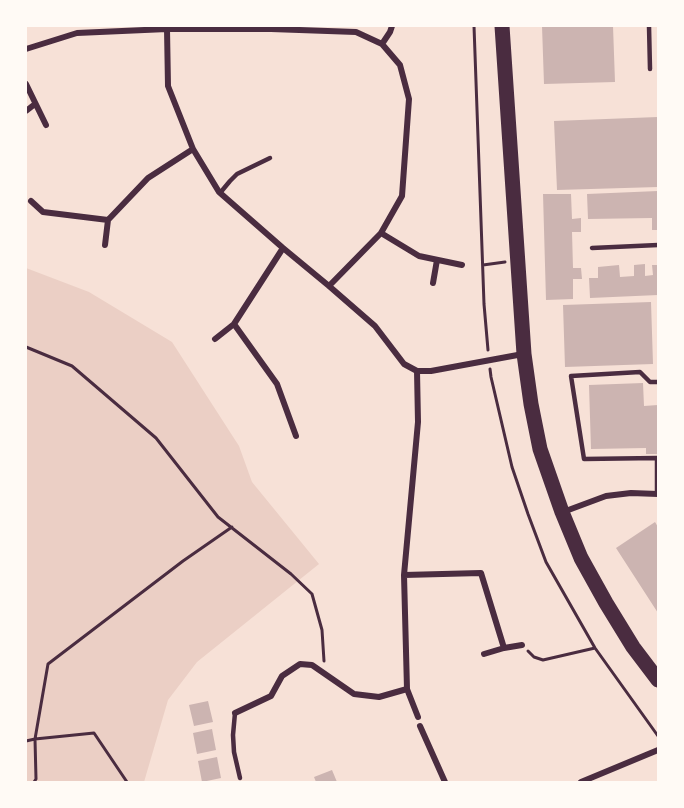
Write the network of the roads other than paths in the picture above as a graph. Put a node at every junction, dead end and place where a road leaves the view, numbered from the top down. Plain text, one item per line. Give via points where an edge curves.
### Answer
1 (392, 26) edge
2 (502, 26) edge
3 (649, 26) edge
4 (271, 27) edge
5 (167, 29) junction
6 (382, 44) junction
7 (26, 49) edge
8 (650, 69) dead end
9 (26, 84) edge
10 (35, 104) junction
11 (26, 111) edge
12 (45, 125) dead end
13 (193, 149) junction
14 (270, 158) dead end
15 (220, 193) junction
16 (31, 201) dead end
17 (108, 220) junction
18 (381, 233) junction
19 (105, 245) dead end
20 (658, 245) edge
21 (283, 248) junction
22 (592, 248) dead end
23 (437, 260) junction
24 (462, 265) dead end
25 (433, 283) dead end
26 (329, 286) junction
27 (234, 324) junction
28 (215, 339) dead end
29 (524, 354) junction
30 (417, 371) junction
31 (658, 382) edge
32 (297, 436) dead end
33 (658, 494) edge
34 (562, 512) junction
35 (405, 575) junction
36 (522, 645) road end
37 (504, 648) junction
38 (484, 654) dead end
39 (658, 680) edge
40 (407, 689) junction
41 (235, 713) joint
42 (418, 717) dead end
43 (420, 726) dead end
44 (658, 750) edge
45 (240, 778) dead end
46 (445, 783) edge
47 (581, 783) edge

1 - 6 street
2 - 29 main road
3 - 8 lane
4 - 5 street
4 - 6 street via 356,32
5 - 7 street via 77,33
5 - 13 street via 168,86
6 - 18 street via 400,65 408,99 402,196
9 - 10 street
10 - 11 street
10 - 12 street
13 - 15 street
13 - 17 street via 148,178
14 - 15 lane via 237,174
15 - 21 street
16 - 17 street via 43,212
17 - 19 street
18 - 23 street via 419,256
18 - 26 street
20 - 22 lane
21 - 26 street
21 - 27 street
23 - 24 street
23 - 25 street
26 - 30 street via 375,326 404,364
27 - 28 street
27 - 32 street via 277,384
29 - 30 street
29 - 34 main road via 540,449
30 - 35 street via 418,422
31 - 33 lane via 650,382 640,372 571,376 585,459 657,458
33 - 34 street via 606,496
34 - 39 main road via 606,603
35 - 37 street via 481,573
35 - 40 street
36 - 37 street
37 - 38 street
40 - 41 street via 379,697 354,694 312,665 300,664 282,676 271,696
40 - 42 street
41 - 45 lane via 234,752
43 - 46 street
44 - 47 street

